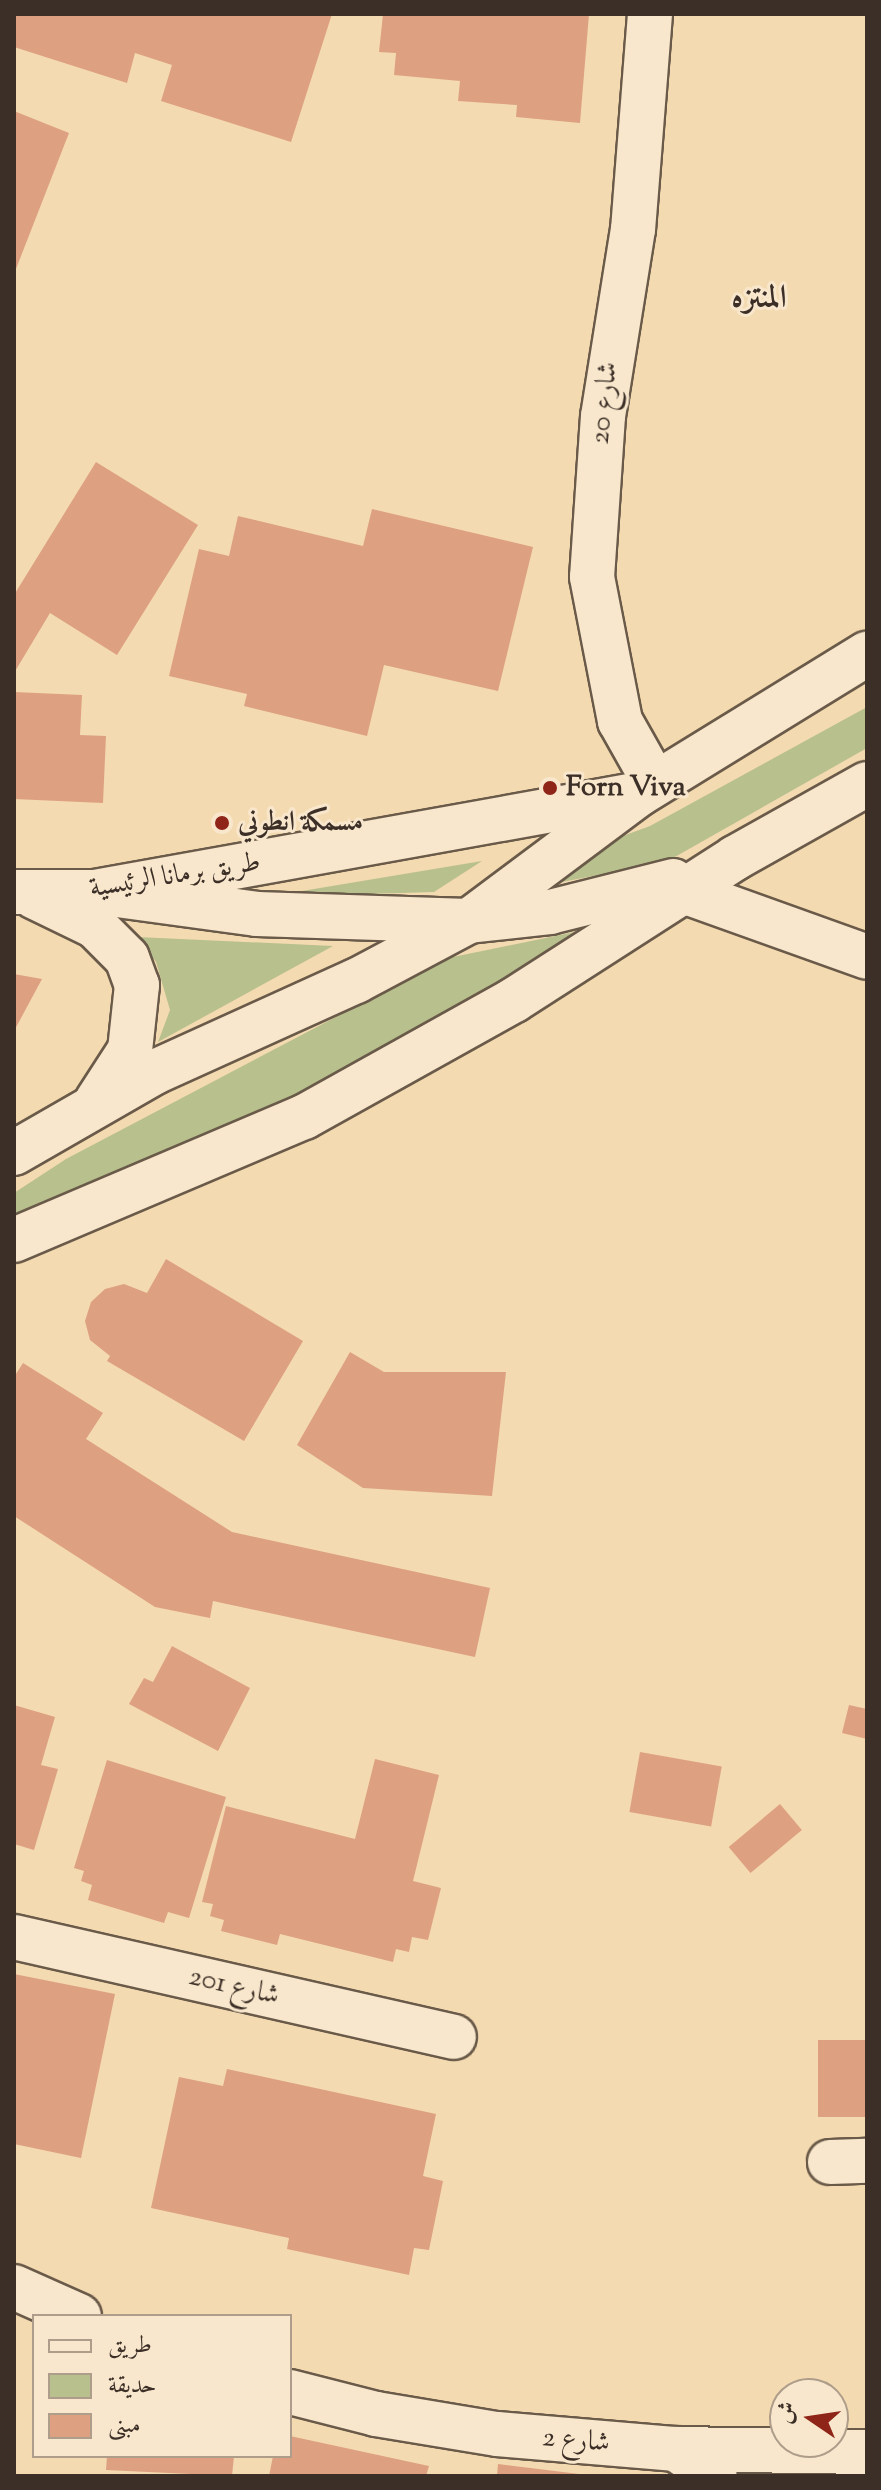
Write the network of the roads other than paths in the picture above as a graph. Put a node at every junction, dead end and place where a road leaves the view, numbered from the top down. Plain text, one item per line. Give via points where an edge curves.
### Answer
1 (650, 14) edge
2 (867, 654) edge
3 (867, 784) edge
4 (647, 788) junction
5 (735, 858) junction
6 (683, 891) junction
7 (16, 892) edge
8 (95, 892) junction
9 (469, 921) junction
10 (867, 957) edge
11 (95, 1104) junction
12 (14, 1153) edge
13 (14, 1240) edge
14 (14, 1937) edge
15 (454, 2037) dead end
16 (14, 2287) edge
17 (75, 2314) edge
18 (292, 2393) edge
19 (676, 2449) junction
20 (867, 2452) edge
21 (715, 2476) edge

1 - 4 street, شارع 20 via 633,229 604,402 592,577 620,721
2 - 4 street, طريق برمانا الرئيسية
3 - 5 street
4 - 8 street, طريق برمانا الرئيسية
4 - 9 street
5 - 6 street
5 - 9 street via 639,893 550,912
6 - 10 street
6 - 13 street via 514,1000 304,1117
7 - 8 street, طريق برمانا الرئيسية
7 - 11 street via 95,926 127,958 137,985 130,1050
8 - 9 street via 257,914
9 - 11 street via 356,981 203,1048
11 - 12 street
14 - 15 street, شارع 201
16 - 17 street
18 - 19 street, شارع 2 via 376,2414 497,2434
19 - 20 street, شارع 2
19 - 21 street

